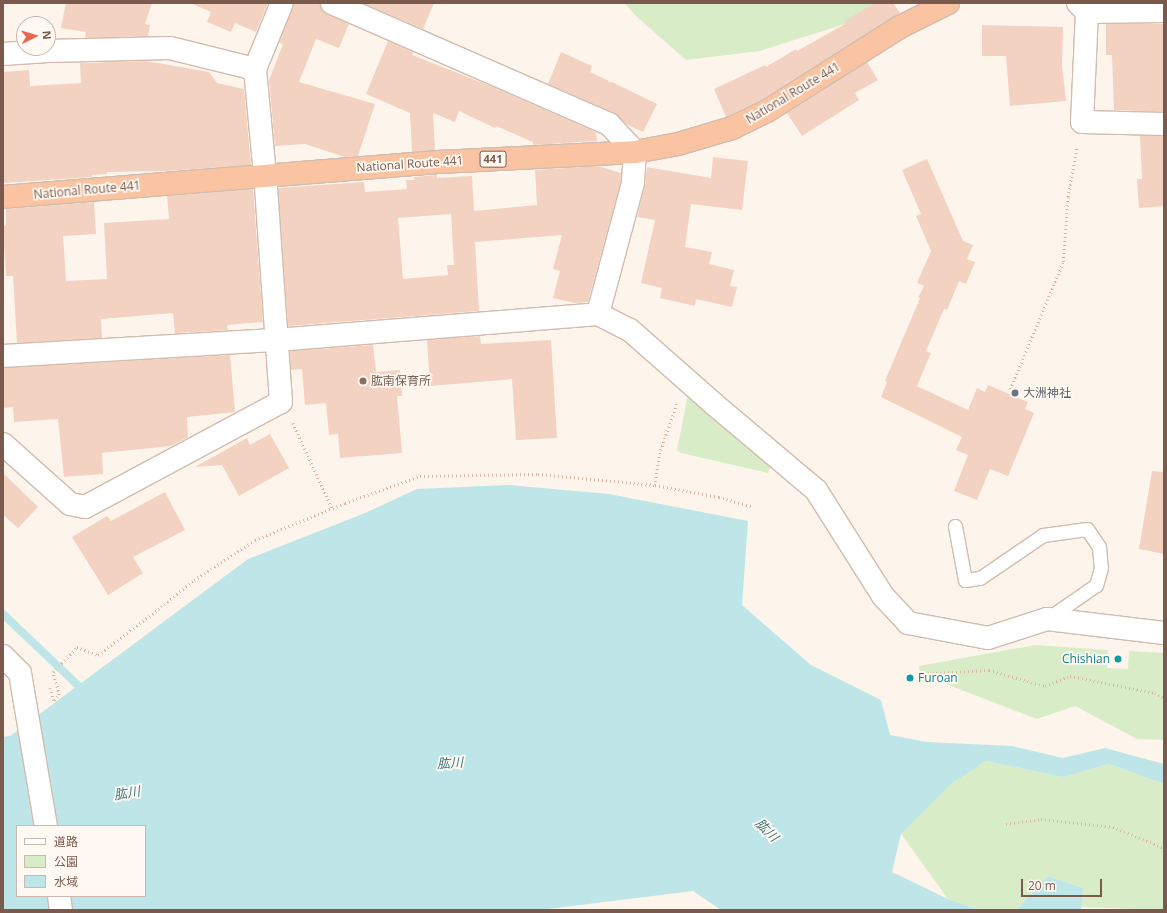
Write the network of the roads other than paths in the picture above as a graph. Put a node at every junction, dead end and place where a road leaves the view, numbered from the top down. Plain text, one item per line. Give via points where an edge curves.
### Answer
1 (282, 3) edge
2 (332, 3) edge
3 (948, 3) edge
4 (1083, 8) edge
5 (1164, 11) edge
6 (3, 54) edge
7 (255, 69) junction
8 (1164, 124) edge
9 (635, 152) junction
10 (265, 175) junction
11 (3, 197) edge
12 (598, 314) junction
13 (276, 340) junction
14 (3, 356) edge
15 (3, 444) edge
16 (955, 526) dead end
17 (1047, 619) junction
18 (1164, 633) edge
19 (3, 656) edge
20 (46, 825) edge
21 (59, 897) edge
22 (61, 910) edge

1 - 7 street
2 - 9 street via 609,124
3 - 9 highway, National Route 441 / 441 via 900,27 767,111 732,128 678,144
4 - 5 street
4 - 8 street via 1082,122
6 - 7 street via 107,48 170,48
7 - 10 street
9 - 10 highway, National Route 441 / 441 via 440,162
9 - 12 street via 633,183
10 - 11 highway, National Route 441 / 441
10 - 13 street
12 - 13 street
12 - 17 street via 630,330 816,490 883,596 908,623 988,638
13 - 14 street
13 - 15 street via 281,402 85,507 70,504
16 - 17 lane via 965,580 980,578 1042,535 1087,529 1099,547 1101,568 1096,585
17 - 18 street
19 - 20 street via 20,673
21 - 22 street

